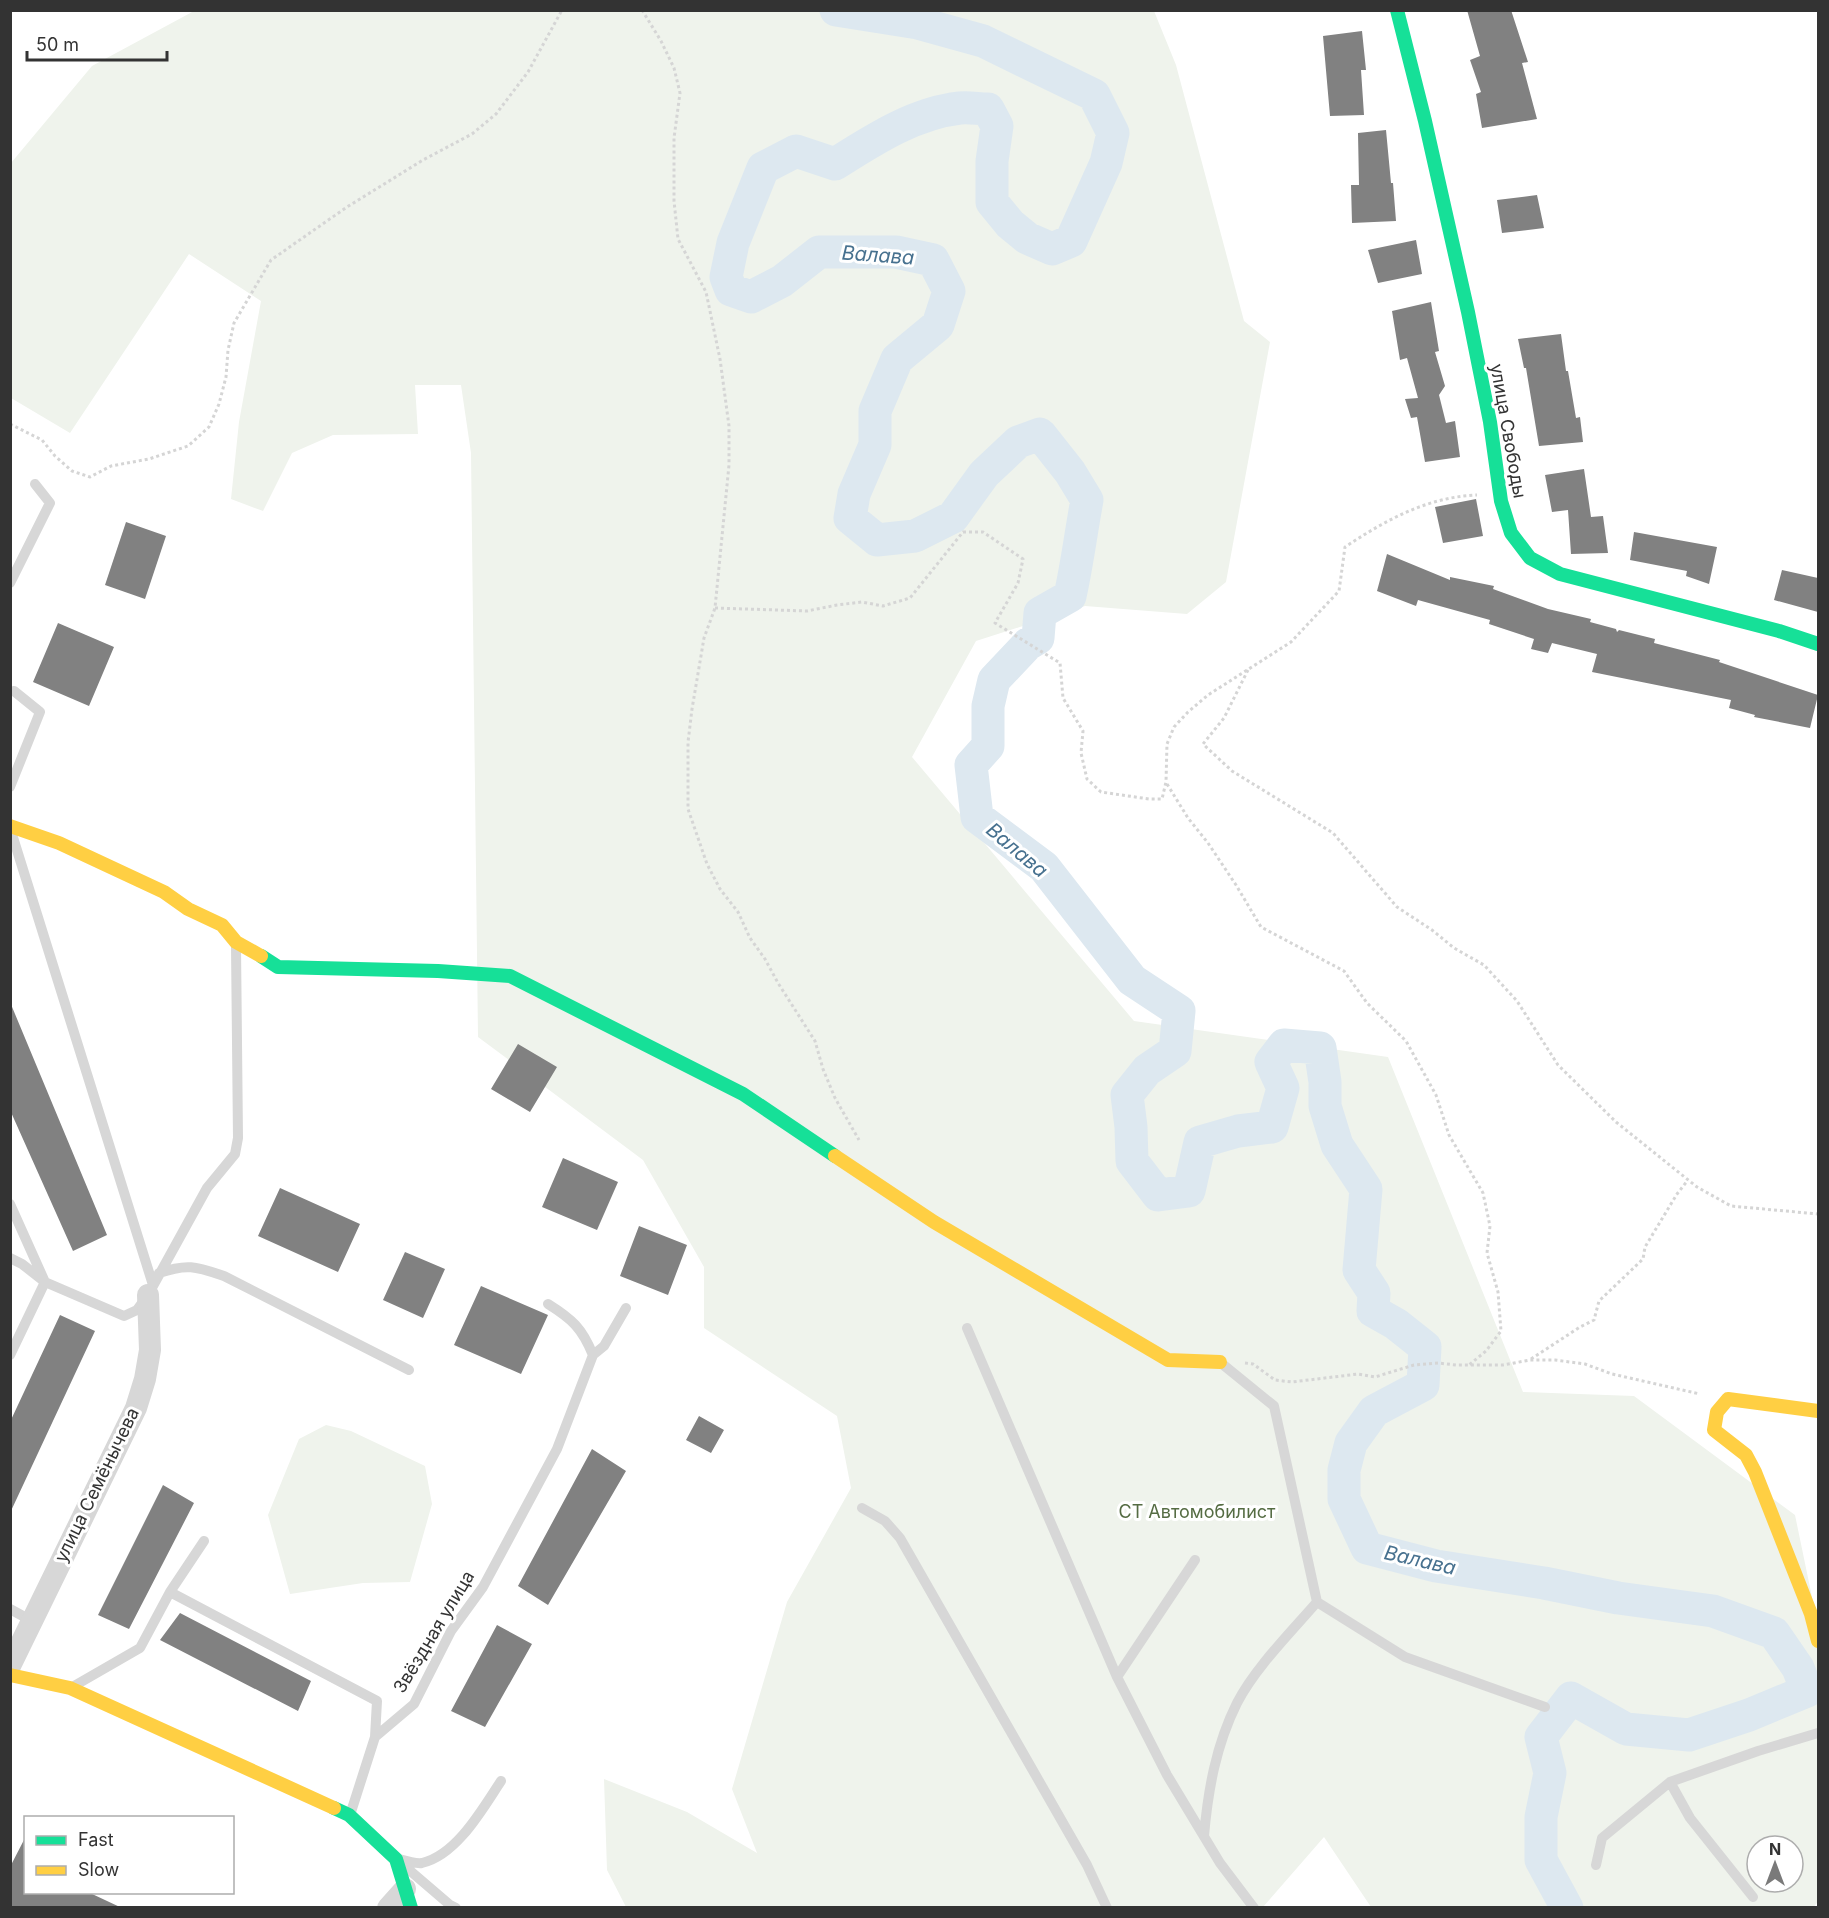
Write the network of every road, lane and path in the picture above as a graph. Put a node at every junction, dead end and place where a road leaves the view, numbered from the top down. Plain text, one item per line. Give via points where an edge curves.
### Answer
1 (562, 10) edge
2 (642, 10) edge
3 (1397, 10) edge
4 (10, 424) edge
5 (35, 484) dead end
6 (1500, 495) junction
7 (10, 583) edge
8 (715, 608) junction
9 (1818, 644) edge
10 (1249, 669) junction
11 (14, 691) dead end
12 (1166, 782) junction
13 (10, 787) edge
14 (10, 827) edge
15 (236, 942) junction
16 (860, 1143) dead end
17 (1688, 1179) junction
18 (10, 1204) edge
19 (1818, 1214) edge
20 (10, 1258) edge
21 (159, 1273) junction
22 (45, 1282) junction
23 (151, 1290) junction
24 (548, 1304) dead end
25 (626, 1308) dead end
26 (967, 1328) dead end
27 (592, 1355) junction
28 (10, 1356) edge
29 (1530, 1360) junction
30 (1220, 1362) junction
31 (1469, 1365) junction
32 (409, 1370) dead end
33 (1728, 1399) junction
34 (1818, 1411) edge
35 (862, 1508) dead end
36 (204, 1541) dead end
37 (1196, 1560) dead end
38 (171, 1592) junction
39 (1317, 1602) junction
40 (10, 1609) edge
41 (32, 1621) junction
42 (1818, 1641) edge
43 (16, 1643) edge
44 (10, 1666) edge
45 (10, 1674) edge
46 (1117, 1677) junction
47 (70, 1688) junction
48 (1545, 1707) dead end
49 (1818, 1733) edge
50 (375, 1737) junction
51 (501, 1781) dead end
52 (1670, 1782) junction
53 (350, 1815) junction
54 (1204, 1836) junction
55 (396, 1859) junction
56 (1596, 1865) dead end
57 (1753, 1897) dead end
58 (408, 1898) edge
59 (388, 1908) edge
60 (456, 1908) edge
61 (1107, 1908) edge
62 (1254, 1908) edge

1 - 4 path via 528,72 496,114 471,134 347,207 271,260 234,323 219,404 208,428 188,446 111,466 90,477 72,471 42,440
2 - 8 path via 674,68 680,93 674,138 678,238 706,292 729,426
3 - 6 street, улица Свободы via 1468,312
5 - 7 lane via 50,503
6 - 9 street, улица Свободы via 1511,533 1530,558 1560,574
6 - 10 path via 1436,500 1383,523 1346,547 1339,591 1291,642
8 - 12 path via 807,611 862,602 883,606 910,598 963,532 983,532 1023,559 1018,583 995,623 1060,663 1063,698 1083,731 1081,753 1086,778 1101,792 1149,799 1162,798
8 - 16 path via 704,638 692,709 688,809 707,864 815,1041 835,1098
10 - 12 path via 1208,695 1174,727 1167,744
10 - 17 path via 1224,718 1203,744 1232,771 1333,833 1397,907 1484,965 1517,1001 1558,1065 1616,1122
11 - 13 lane via 40,712
12 - 31 path via 1261,927 1344,971 1367,1003 1406,1041 1436,1095 1449,1135 1483,1193 1490,1226 1487,1253 1498,1292 1501,1331
14 - 15 street via 59,843 164,892 222,925
14 - 23 lane
15 - 21 lane via 235,1154 207,1188
15 - 30 street via 278,968 510,976 742,1094 934,1222 1168,1360
17 - 19 path via 1731,1206
17 - 29 path via 1645,1248 1643,1259 1599,1301 1594,1320
18 - 22 lane
20 - 22 lane
21 - 23 lane
21 - 32 lane via 178,1266 224,1276
22 - 23 lane via 124,1316 137,1310
22 - 28 lane
23 - 41 street, улица Семёнычева via 150,1350 136,1408
24 - 27 lane via 571,1318
25 - 27 lane via 604,1346
26 - 46 lane
27 - 50 lane, Звёздная улица via 557,1449 483,1587 451,1631 414,1704
29 - 31 path
29 - 33 path via 1585,1364 1612,1374
30 - 31 path via 1253,1364 1275,1380 1292,1382 1358,1374 1375,1377 1414,1365
30 - 39 lane via 1274,1406
33 - 34 street
33 - 42 street via 1717,1412 1714,1430 1746,1455 1755,1472
35 - 61 lane via 885,1521 900,1538 1082,1855
36 - 38 lane
37 - 46 lane
38 - 47 lane via 140,1648
38 - 50 lane via 377,1701
39 - 48 lane via 1405,1657
39 - 54 lane via 1265,1662 1238,1702 1215,1760
40 - 41 lane
41 - 43 street, улица Семёнычева
43 - 44 street, улица Семёнычева
45 - 47 street
46 - 54 lane via 1167,1775
47 - 53 street
49 - 52 lane
50 - 53 lane
51 - 55 lane via 468,1830 440,1856 421,1863
52 - 56 lane via 1602,1838
52 - 57 lane via 1690,1818
53 - 55 street
54 - 62 lane
55 - 58 street
55 - 60 lane
58 - 59 street

